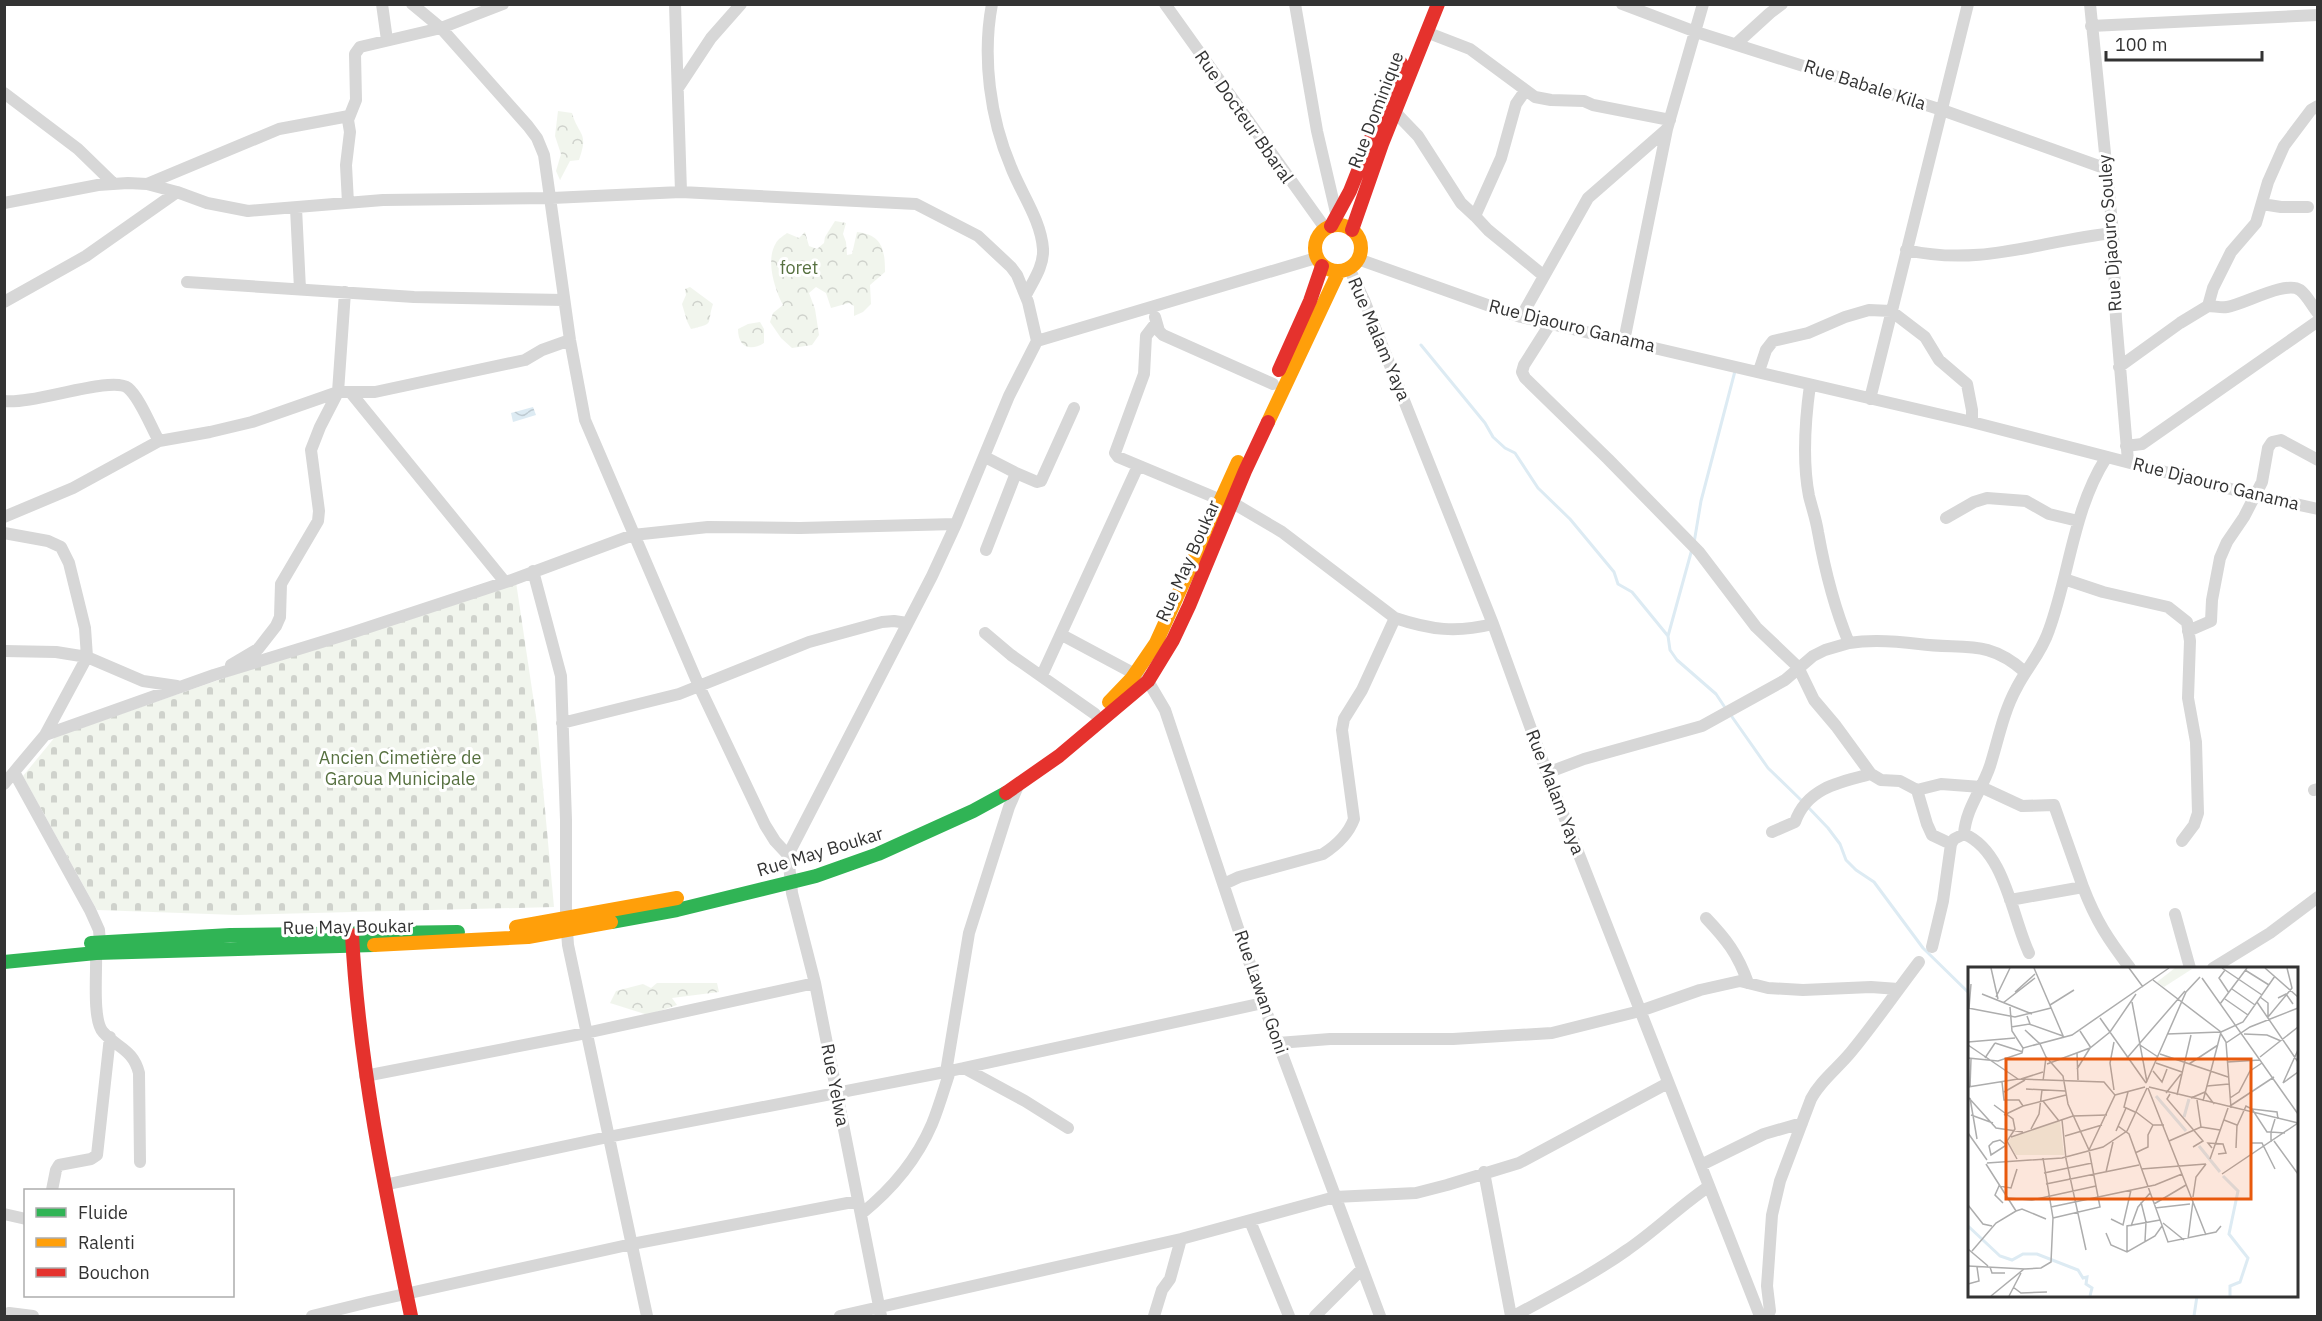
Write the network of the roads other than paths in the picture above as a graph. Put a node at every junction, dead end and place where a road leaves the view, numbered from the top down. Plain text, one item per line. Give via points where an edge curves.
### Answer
1 (382, 4) edge
2 (412, 4) edge
3 (503, 4) edge
4 (675, 4) edge
5 (741, 4) edge
6 (992, 4) edge
7 (1165, 4) edge
8 (1295, 4) edge
9 (1426, 4) edge
10 (1438, 4) edge
11 (1622, 4) edge
12 (1703, 4) edge
13 (1782, 4) edge
14 (1968, 4) edge
15 (2090, 4) edge
16 (2318, 15) edge
17 (2091, 26) junction
18 (441, 28) junction
19 (1426, 32) junction
20 (1696, 32) junction
21 (387, 40) junction
22 (1736, 44) junction
23 (678, 88) junction
24 (1525, 91) junction
25 (4, 93) edge
26 (2318, 106) edge
27 (1942, 110) junction
28 (1394, 111) junction
29 (349, 116) junction
30 (1669, 125) junction
31 (2107, 169) junction
32 (114, 184) junction
33 (147, 184) junction
34 (177, 192) junction
35 (681, 192) junction
36 (552, 198) junction
37 (4, 203) edge
38 (348, 203) junction
39 (2262, 204) junction
40 (2308, 207) dead end
41 (296, 208) junction
42 (1475, 216) junction
43 (1331, 224) junction
44 (1352, 230) junction
45 (2113, 233) junction
46 (1906, 250) junction
47 (1319, 262) junction
48 (1349, 266) junction
49 (1544, 276) junction
50 (187, 282) dead end
51 (300, 289) junction
52 (345, 292) junction
53 (1026, 295) junction
54 (564, 300) junction
55 (4, 302) edge
56 (2208, 306) junction
57 (1153, 307) junction
58 (1891, 310) junction
59 (2318, 313) edge
60 (1521, 317) junction
61 (2318, 321) edge
62 (1156, 323) junction
63 (1550, 324) junction
64 (570, 340) junction
65 (1037, 341) junction
66 (1624, 341) junction
67 (2119, 367) junction
68 (1754, 370) junction
69 (1273, 384) junction
70 (1810, 385) junction
71 (344, 393) junction
72 (1870, 399) junction
73 (4, 401) edge
74 (1074, 408) dead end
75 (1972, 422) junction
76 (159, 441) junction
77 (2126, 446) junction
78 (985, 457) junction
79 (2112, 459) junction
80 (2318, 460) edge
81 (1138, 466) junction
82 (1016, 473) junction
83 (2254, 495) junction
84 (1227, 501) junction
85 (2318, 509) edge
86 (4, 518) edge
87 (1946, 518) dead end
88 (2078, 521) junction
89 (956, 524) junction
90 (4, 533) edge
91 (633, 535) junction
92 (986, 550) dead end
93 (533, 571) junction
94 (2064, 579) junction
95 (505, 582) junction
96 (1395, 618) junction
97 (906, 623) junction
98 (1493, 624) junction
99 (2188, 631) junction
100 (985, 633) dead end
101 (1062, 635) junction
102 (1849, 643) junction
103 (4, 651) edge
104 (87, 657) junction
105 (1798, 667) junction
106 (2025, 672) junction
107 (214, 675) junction
108 (1042, 675) junction
109 (1142, 677) junction
110 (183, 686) junction
111 (699, 686) junction
112 (1095, 714) junction
113 (562, 723) junction
114 (45, 735) junction
115 (14, 772) junction
116 (1547, 772) junction
117 (1870, 774) junction
118 (4, 784) edge
119 (1018, 786) junction
120 (1981, 787) junction
121 (1917, 790) junction
122 (1772, 832) dead end
123 (1964, 834) junction
124 (2182, 841) dead end
125 (1951, 844) junction
126 (788, 855) junction
127 (790, 878) junction
128 (1224, 884) junction
129 (2083, 887) junction
130 (2318, 897) edge
131 (2010, 900) junction
132 (2175, 914) dead end
133 (1706, 918) dead end
134 (566, 924) junction
135 (352, 938) junction
136 (98, 947) junction
137 (1932, 947) dead end
138 (4, 951) edge
139 (2030, 953) dead end
140 (4, 962) edge
141 (1919, 962) dead end
142 (2129, 967) edge
143 (2189, 967) edge
144 (2216, 967) edge
145 (1748, 982) junction
146 (815, 983) junction
147 (1898, 989) junction
148 (1263, 1003) junction
149 (1640, 1011) junction
150 (586, 1033) junction
151 (110, 1037) junction
152 (1278, 1043) junction
153 (964, 1068) junction
154 (948, 1072) junction
155 (365, 1076) junction
156 (1668, 1083) junction
157 (837, 1093) junction
158 (1802, 1123) junction
159 (1068, 1128) dead end
160 (608, 1137) junction
161 (140, 1162) dead end
162 (1701, 1165) junction
163 (1484, 1172) junction
164 (384, 1185) junction
165 (1708, 1187) junction
166 (52, 1189) edge
167 (1335, 1197) junction
168 (858, 1201) junction
169 (4, 1214) edge
170 (861, 1214) junction
171 (24, 1219) edge
172 (1250, 1221) junction
173 (1181, 1239) junction
174 (632, 1244) junction
175 (1362, 1269) junction
176 (407, 1294) junction
177 (8, 1312) edge
178 (880, 1312) edge
179 (33, 1317) edge
180 (312, 1317) edge
181 (411, 1317) edge
182 (647, 1317) edge
183 (840, 1317) edge
184 (1154, 1317) edge
185 (1289, 1317) edge
186 (1315, 1317) edge
187 (1380, 1317) edge
188 (1513, 1317) edge
189 (1760, 1317) edge
190 (1767, 1317) edge

1 - 21 street
2 - 18 street
3 - 18 street
4 - 23 street
5 - 23 street
6 - 53 street via 987,38 992,99 1006,156 1043,246 1041,266
7 - 43 street, Rue Docteur Bbaral
8 - 43 street
9 - 43 main road, Rue Dominique via 1350,191
10 - 19 main road, Rue Dominique
11 - 20 street, Rue Babale Kila
12 - 20 street
13 - 22 street
14 - 27 street
15 - 17 street, Rue Djaouro Souley
16 - 17 street
17 - 31 street, Rue Djaouro Souley
18 - 21 street
18 - 36 street via 537,138
19 - 24 street via 1470,49
19 - 28 main road, Rue Dominique
20 - 22 street, Rue Babale Kila
20 - 30 street
21 - 29 street via 360,48 355,54 356,100
22 - 27 street, Rue Babale Kila
23 - 35 street
24 - 30 street via 1551,100 1584,101
24 - 42 street via 1516,104 1501,158
25 - 32 street via 78,149
26 - 39 street via 2284,146
27 - 31 street, Rue Babale Kila
27 - 46 street
28 - 42 street via 1418,136 1461,203
28 - 44 main road, Rue Dominique
29 - 33 street via 279,129
29 - 38 street
30 - 49 street via 1588,198
30 - 66 street
31 - 45 street, Rue Djaouro Souley
32 - 33 street
32 - 37 street
33 - 34 street
34 - 41 street via 248,211
34 - 55 street via 86,256
35 - 36 street
35 - 53 street via 916,204 986,242 1017,275
36 - 38 street
36 - 54 street
38 - 41 street
39 - 40 street
39 - 56 street via 2256,223 2231,252 2212,288
41 - 51 street
42 - 49 street
43 - 44 main road
43 - 47 main road via 1315,242
44 - 48 main road via 1360,243
45 - 46 street via 1979,256 1932,256
45 - 67 street, Rue Djaouro Souley
46 - 58 street
47 - 48 main road
47 - 57 street
47 - 69 main road, Rue May Boukar via 1310,301
48 - 60 street, Rue Djaouro Ganama
48 - 84 main road, Rue May Boukar
48 - 98 street, Rue Malam Yaya
49 - 60 street
50 - 51 street
51 - 52 street
52 - 54 street
52 - 71 street
53 - 65 street
54 - 64 street
56 - 59 street via 2232,306 2293,287
56 - 67 street
57 - 62 street
57 - 65 street
58 - 68 street via 1869,310 1808,333 1773,341
58 - 72 street
58 - 75 street via 1925,337 1939,360 1966,384
60 - 63 street, Rue Djaouro Ganama
61 - 77 street via 2142,444
62 - 69 street via 1163,335
62 - 81 street via 1146,336 1144,374 1115,453
63 - 66 street, Rue Djaouro Ganama
63 - 105 street via 1524,365 1525,378 1699,552 1756,627
64 - 71 street via 525,360 375,392
64 - 91 street via 585,420
65 - 78 street via 1009,396
66 - 68 street, Rue Djaouro Ganama
67 - 77 street, Rue Djaouro Souley
68 - 70 street, Rue Djaouro Ganama
69 - 84 main road, Rue May Boukar
70 - 72 street, Rue Djaouro Ganama
70 - 102 street via 1805,429 1809,495 1828,582
71 - 76 street via 252,422
71 - 95 street
71 - 107 street via 320,427 311,450 318,521 281,584 276,626 258,649
72 - 75 street, Rue Djaouro Ganama
73 - 76 street via 34,400 106,384 122,385 133,393
74 - 82 street via 1041,481
75 - 79 street, Rue Djaouro Ganama
76 - 86 street via 73,488
77 - 79 street, Rue Djaouro Souley
78 - 82 street
78 - 89 street
79 - 83 street, Rue Djaouro Ganama
79 - 88 street via 2094,478
80 - 83 street via 2274,440 2268,448 2262,482
81 - 84 street
81 - 101 street
82 - 92 street
83 - 85 street, Rue Djaouro Ganama
83 - 99 street via 2220,558 2211,621
84 - 96 street via 1282,532
84 - 109 main road, Rue May Boukar via 1190,606 1173,640
87 - 88 street via 1987,498 2026,501 2049,514
88 - 94 street
89 - 91 street via 708,527
89 - 97 street
90 - 104 street via 61,547 69,563 85,628
91 - 93 street
91 - 111 street
93 - 95 street
93 - 113 street via 558,662
94 - 99 street via 2168,607 2187,622
94 - 106 street via 2041,651
95 - 107 street
96 - 98 street via 1454,631
96 - 128 street via 1344,719 1354,819 1350,828 1323,854
97 - 111 street via 882,622 809,642
97 - 126 street
98 - 116 street, Rue Malam Yaya
99 - 124 street via 2188,698 2196,742 2198,813
100 - 108 street
101 - 108 street
101 - 109 street
102 - 105 street via 1825,650
102 - 106 street via 1871,640 1970,645 1992,651
103 - 104 street
104 - 110 street via 143,681
104 - 114 street
105 - 116 street via 1785,680 1702,726
105 - 117 street via 1814,700
106 - 120 street
107 - 110 street
108 - 112 street
109 - 112 main road, Rue May Boukar
109 - 119 main road, Rue May Boukar via 1090,732
109 - 128 street, Rue Lawan Goni via 1165,710
110 - 114 street
111 - 113 street
111 - 126 street via 765,825
112 - 127 main road, Rue May Boukar via 1042,758 990,792 922,825
113 - 134 street
114 - 115 street
115 - 118 street
115 - 136 street via 90,910 99,930
116 - 149 street, Rue Malam Yaya
117 - 121 street via 1881,780 1900,781
117 - 122 street via 1830,784 1805,803 1795,822
119 - 127 main road, Rue May Boukar via 878,854
119 - 154 street via 969,933
120 - 121 street via 1941,784
120 - 123 street via 1968,811
120 - 129 street via 2022,806 2054,805
121 - 125 street via 1932,835
123 - 125 street
123 - 131 street via 1991,857
125 - 137 street
126 - 127 street, Rue Yelwa
127 - 134 main road, Rue May Boukar via 677,910
127 - 146 street, Rue Yelwa
128 - 148 street, Rue Lawan Goni
129 - 131 street
129 - 142 street via 2105,935
130 - 144 street
131 - 139 street
132 - 143 street
133 - 145 street via 1729,942
134 - 135 main road, Rue May Boukar via 486,941
134 - 150 street
135 - 136 main road, Rue May Boukar
135 - 155 main road
136 - 138 main road, Rue May Boukar
136 - 140 main road, Rue May Boukar
136 - 151 street via 98,1016 101,1030
141 - 147 street
145 - 147 street via 1768,988 1803,990
145 - 149 street via 1720,984
146 - 150 street
146 - 157 street, Rue Yelwa
147 - 158 street via 1849,1055 1816,1089
148 - 152 street, Rue Lawan Goni
148 - 153 street
149 - 152 street via 1552,1033
149 - 156 street, Rue Malam Yaya
150 - 155 street
150 - 160 street
151 - 161 street via 129,1053 139,1073
151 - 166 street via 97,1155 59,1166
152 - 167 street, Rue Lawan Goni
153 - 154 street
153 - 159 street
154 - 157 street
154 - 170 street via 932,1124 920,1147 887,1193
155 - 164 main road
156 - 162 street, Rue Malam Yaya
156 - 163 street via 1519,1163
157 - 160 street
157 - 168 street, Rue Yelwa
158 - 162 street via 1764,1134
158 - 190 street via 1772,1215
160 - 164 street
160 - 174 street
162 - 165 street, Rue Malam Yaya
163 - 167 street via 1416,1193
163 - 188 street
164 - 176 main road
165 - 188 street via 1630,1248
165 - 189 street, Rue Malam Yaya
167 - 172 street
167 - 175 street, Rue Lawan Goni
168 - 170 street, Rue Yelwa
168 - 174 street
169 - 171 street
170 - 178 street, Rue Yelwa
172 - 173 street
172 - 185 street
173 - 178 street
173 - 184 street
174 - 176 street
174 - 182 street
175 - 186 street
175 - 187 street, Rue Lawan Goni
176 - 180 street
176 - 181 main road
177 - 179 street
178 - 183 street

